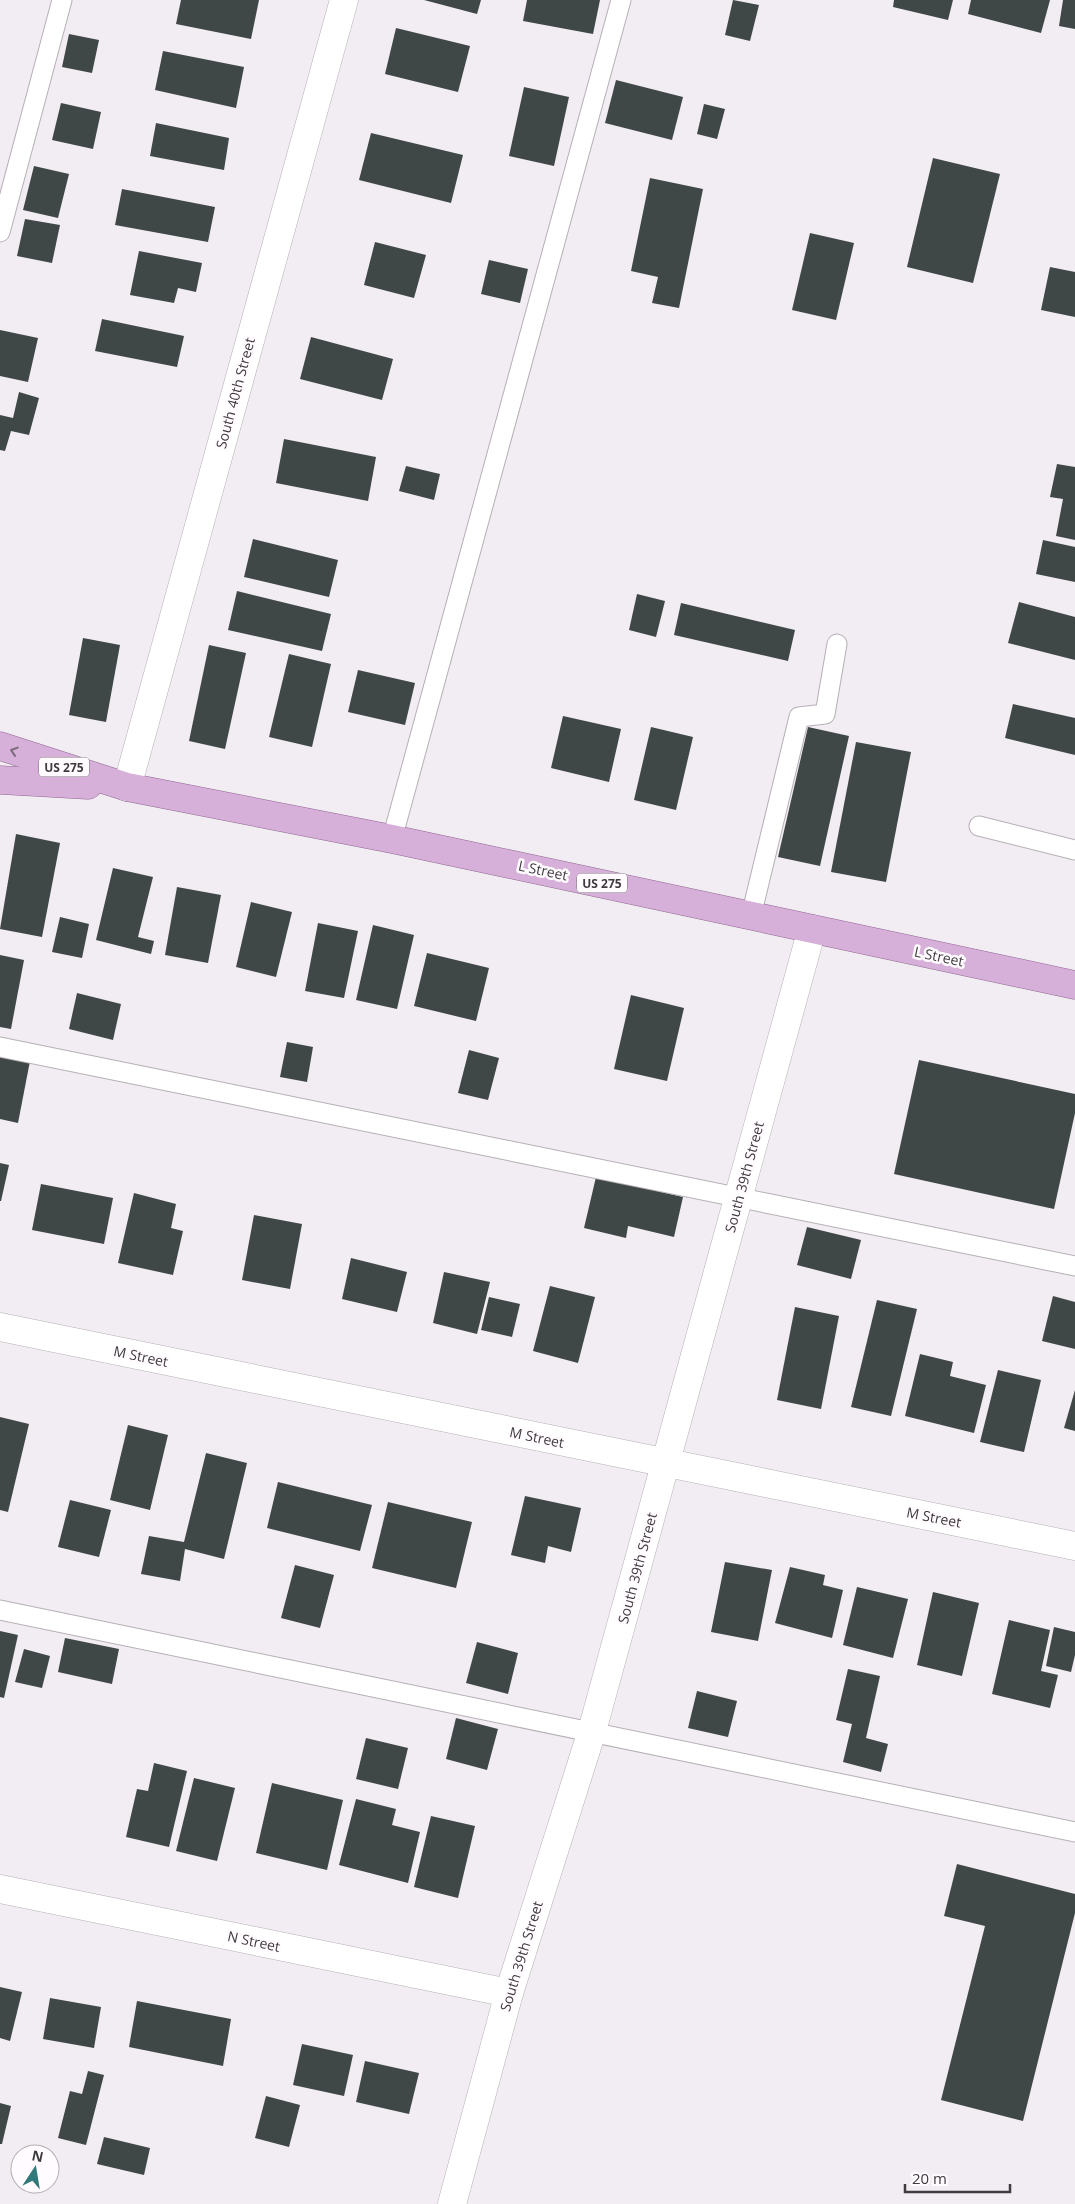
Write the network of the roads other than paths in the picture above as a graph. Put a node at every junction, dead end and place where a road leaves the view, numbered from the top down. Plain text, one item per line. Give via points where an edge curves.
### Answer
1 (62, 0) edge
2 (344, 0) edge
3 (621, 0) edge
4 (0, 232) edge
5 (837, 644) dead end
6 (0, 746) edge
7 (0, 780) edge
8 (127, 787) junction
9 (979, 826) dead end
10 (392, 839) junction
11 (1075, 850) edge
12 (751, 916) junction
13 (812, 929) junction
14 (1075, 985) edge
15 (0, 1047) edge
16 (739, 1196) junction
17 (1075, 1266) edge
18 (0, 1327) edge
19 (666, 1464) junction
20 (1075, 1546) edge
21 (0, 1610) edge
22 (592, 1731) junction
23 (1075, 1832) edge
24 (0, 1888) edge
25 (509, 1993) junction
26 (452, 2204) edge

1 - 4 lane
2 - 8 street, South 40th Street
3 - 10 lane
5 - 12 lane via 825,714 799,717
8 -> 6 main road, L Street / US 275
7 - 8 main road, L Street / US 275
8 - 10 main road, L Street / US 275
9 - 11 lane
10 - 12 main road, L Street / US 275
12 - 13 main road, L Street / US 275
13 - 14 main road, L Street / US 275
13 - 16 street, South 39th Street
15 - 16 lane
16 - 17 lane
16 - 19 street, South 39th Street
18 - 19 street, M Street
19 - 20 street, M Street
19 - 22 street, South 39th Street
21 - 22 lane
22 - 23 lane
22 - 25 street, South 39th Street
24 - 25 street, N Street
25 - 26 street, South 39th Street

